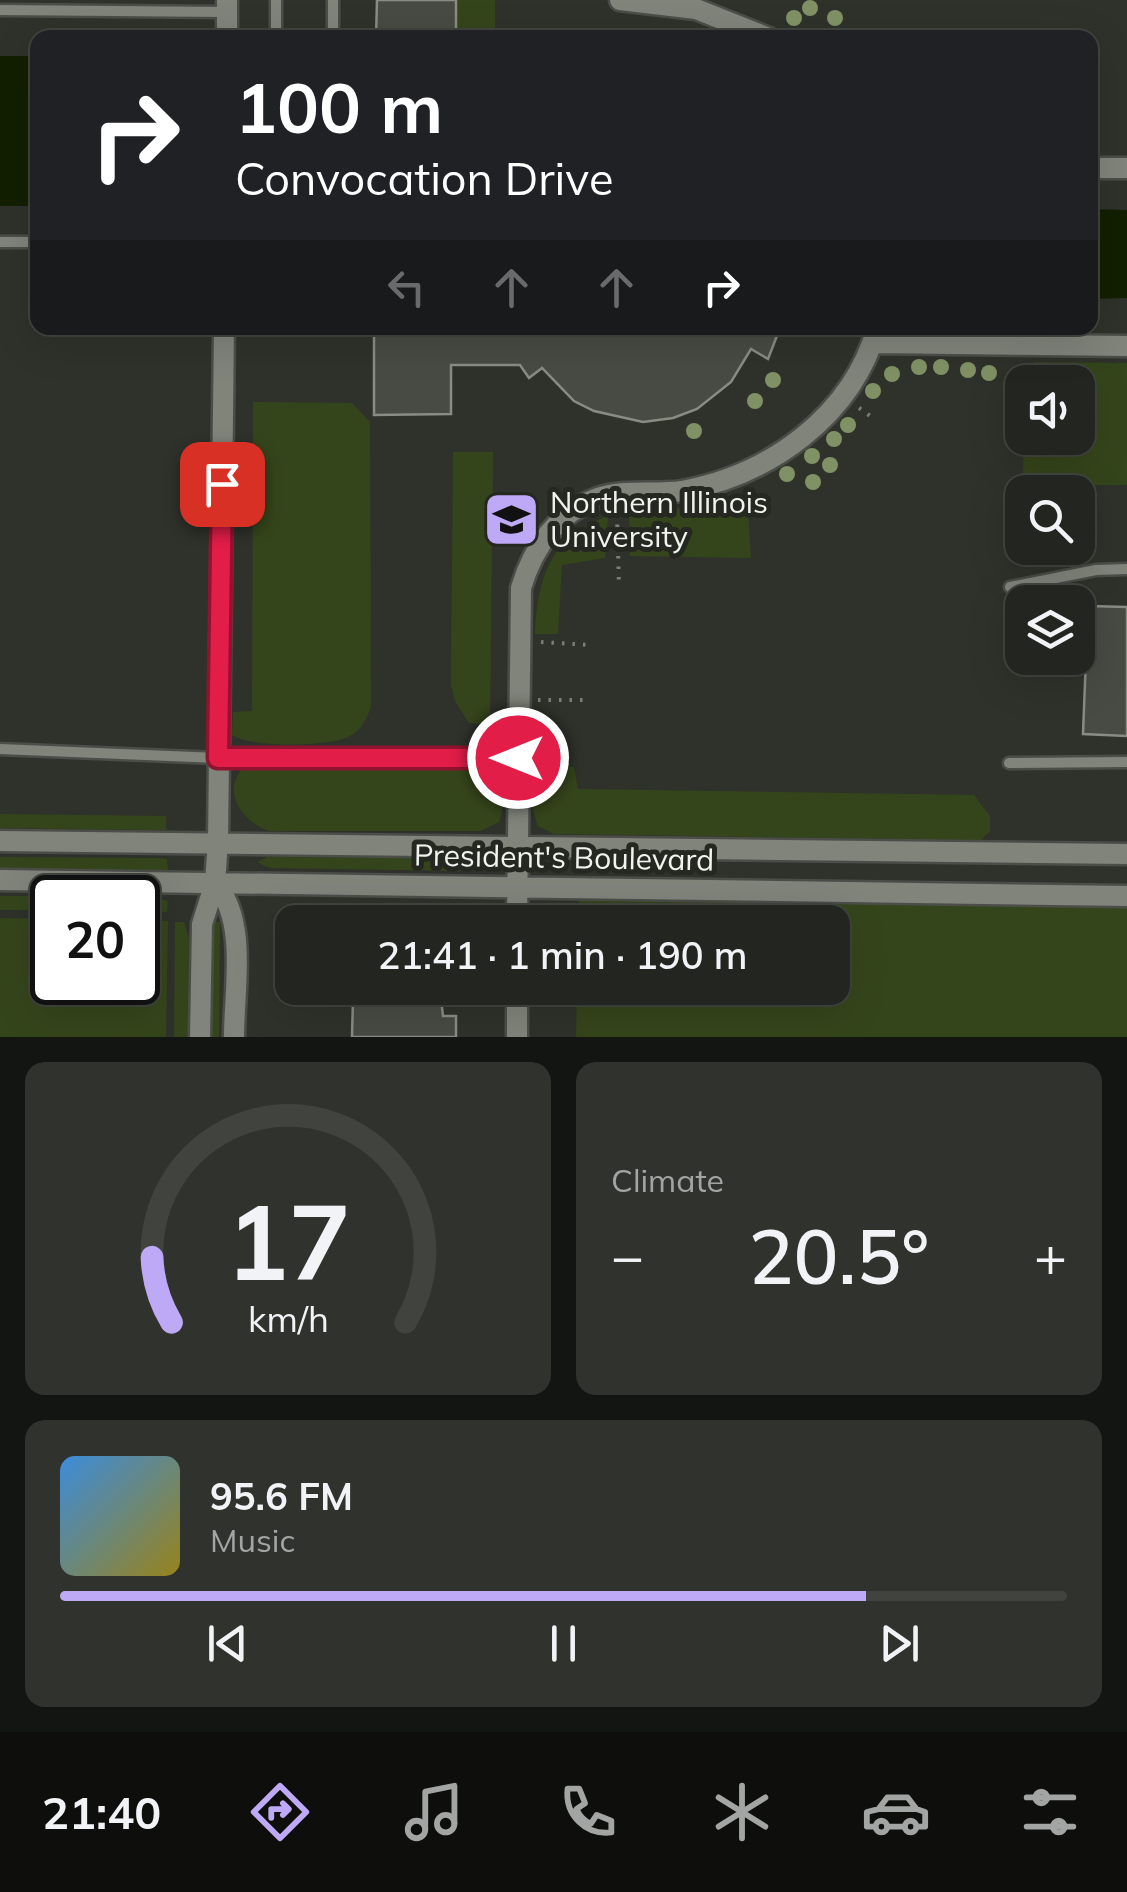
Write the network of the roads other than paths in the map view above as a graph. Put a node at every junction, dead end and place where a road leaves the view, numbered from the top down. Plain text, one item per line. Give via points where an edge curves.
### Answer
1 (276, 0) edge
2 (333, 0) edge
3 (620, 0) edge
4 (227, 6) edge
5 (0, 10) edge
6 (276, 30) edge
7 (333, 30) edge
8 (749, 30) edge
9 (1098, 168) edge
10 (1127, 168) edge
11 (0, 242) edge
12 (30, 242) edge
13 (224, 335) edge
14 (875, 335) edge
15 (1127, 346) edge
16 (1127, 569) edge
17 (1020, 585) edge
18 (0, 749) edge
19 (218, 758) junction
20 (518, 758) junction
21 (1127, 762) edge
22 (1009, 763) dead end
23 (0, 841) edge
24 (218, 841) junction
25 (517, 848) junction
26 (1127, 854) edge
27 (0, 880) edge
28 (215, 883) junction
29 (517, 888) junction
30 (1127, 896) edge
31 (517, 905) edge
32 (517, 1005) edge
33 (200, 1037) edge
34 (234, 1037) edge
35 (517, 1037) edge

1 - 6 lane
2 - 7 lane
3 - 8 street via 696,9
4 - 5 lane
9 - 10 street
11 - 12 lane
13 - 19 street
14 - 15 street
14 - 20 street via 843,396 817,426 757,468 678,491 594,499 552,528 522,588
16 - 17 lane
18 - 19 lane
19 - 20 lane
19 - 24 street
20 - 25 street
21 - 22 lane
23 - 24 street, President's Boulevard
24 - 25 street, President's Boulevard
24 - 28 street
25 - 26 street, President's Boulevard
25 - 29 street
27 - 28 street, President's Boulevard
28 - 29 street, President's Boulevard
28 - 33 street via 202,924
28 - 34 street via 230,900 235,931
29 - 30 street, President's Boulevard
29 - 31 street
32 - 35 street

